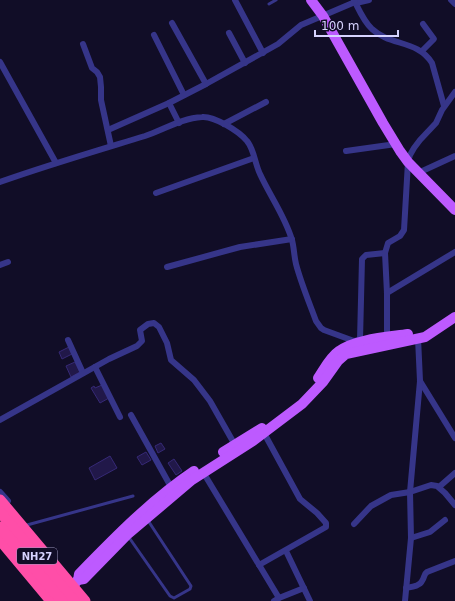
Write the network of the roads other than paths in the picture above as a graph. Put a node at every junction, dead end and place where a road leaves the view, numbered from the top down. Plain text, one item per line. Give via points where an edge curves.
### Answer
1 (235, 0) edge
2 (276, 0) edge
3 (311, 0) edge
4 (369, 0) edge
5 (451, 0) edge
6 (355, 2) edge
7 (269, 4) dead end
8 (455, 4) edge
9 (322, 16) junction
10 (172, 23) dead end
11 (423, 24) dead end
12 (229, 33) dead end
13 (154, 35) dead end
14 (83, 44) dead end
15 (422, 51) junction
16 (263, 53) junction
17 (0, 62) edge
18 (245, 63) junction
19 (206, 84) junction
20 (455, 92) edge
21 (184, 95) junction
22 (266, 102) dead end
23 (169, 103) junction
24 (444, 106) junction
25 (179, 123) junction
26 (224, 124) junction
27 (108, 130) junction
28 (396, 144) junction
29 (111, 146) junction
30 (346, 151) dead end
31 (455, 156) edge
32 (254, 158) junction
33 (408, 162) junction
34 (56, 163) junction
35 (418, 173) junction
36 (0, 182) edge
37 (156, 193) dead end
38 (455, 210) edge
39 (292, 239) junction
40 (455, 252) edge
41 (385, 253) junction
42 (8, 262) dead end
43 (0, 265) edge
44 (167, 267) dead end
45 (387, 293) junction
46 (455, 309) edge
47 (455, 317) edge
48 (387, 337) junction
49 (418, 338) junction
50 (68, 340) dead end
51 (95, 367) junction
52 (83, 373) junction
53 (420, 381) junction
54 (131, 415) dead end
55 (120, 418) dead end
56 (0, 420) edge
57 (264, 433) junction
58 (455, 438) edge
59 (235, 444) junction
60 (203, 472) junction
61 (455, 473) edge
62 (171, 486) junction
63 (439, 487) junction
64 (0, 492) edge
65 (410, 492) junction
66 (134, 496) dead end
67 (0, 500) edge
68 (455, 505) edge
69 (0, 512) edge
70 (146, 518) junction
71 (445, 520) dead end
72 (27, 524) junction
73 (354, 524) dead end
74 (0, 527) edge
75 (127, 535) junction
76 (411, 538) junction
77 (0, 540) edge
78 (286, 551) junction
79 (455, 561) edge
80 (260, 565) junction
81 (72, 582) junction
82 (304, 588) junction
83 (406, 588) junction
84 (276, 599) edge
85 (83, 600) edge
86 (51, 601) edge
87 (59, 601) edge
88 (62, 601) edge
89 (310, 601) edge
90 (405, 601) edge

1 - 16 street
2 - 7 lane
3 - 9 main road
4 - 6 street
5 - 8 street
6 - 9 street
6 - 15 street via 372,30 391,41
9 - 16 street via 302,25
9 - 28 main road
10 - 19 street
11 - 15 street via 434,39
12 - 18 street
13 - 21 street
14 - 27 street via 92,68 100,77 101,100
15 - 24 street via 432,63
16 - 18 street
17 - 34 street
18 - 19 street
19 - 21 street
20 - 24 street
21 - 23 street
22 - 26 street
23 - 25 street
23 - 27 street
24 - 33 street via 436,123 414,148
25 - 26 street via 202,117 216,119
25 - 29 street
26 - 32 street via 248,141
27 - 29 street
28 - 30 street
28 - 33 main road
29 - 34 street
31 - 35 street
32 - 37 street
32 - 39 street via 263,182 278,207
33 - 35 main road
33 - 41 street via 404,230 400,236 388,243
34 - 36 street
35 - 38 main road
39 - 41 street via 296,264 318,325 324,330 354,341 361,338 362,259 366,255
39 - 44 street via 240,247
40 - 45 street
41 - 45 street
42 - 43 street
45 - 48 street
46 - 48 main road via 427,328
47 - 49 main road via 425,337
48 - 59 main road via 357,343 338,351 307,393
49 - 53 street
49 - 57 main road via 346,354 302,404
50 - 52 street
51 - 52 street
51 - 55 street
51 - 59 street via 137,346 142,341 140,330 151,323 156,323 167,343 171,360 194,380 210,401
52 - 56 street
53 - 58 street
53 - 65 street
54 - 62 street
57 - 60 main road
57 - 78 street via 300,499 317,513 326,525 325,529
59 - 62 main road
60 - 70 main road
60 - 80 street
61 - 63 street
62 - 81 main road via 116,535
63 - 65 street via 431,485
63 - 68 street
64 - 72 street
65 - 73 street via 396,493 376,503
65 - 76 street
66 - 72 lane
67 - 81 highway
69 - 85 highway, NH27, bridge
70 - 75 main road
70 - 75 lane via 191,586 190,589 174,598 170,596
71 - 76 street via 430,532
72 - 81 street via 63,567
74 - 88 highway, NH27, bridge
75 - 81 main road via 84,579
76 - 83 street
77 - 86 highway
78 - 80 street
78 - 82 street
79 - 83 street via 427,572 420,584
80 - 84 street
81 - 85 highway
81 - 87 main road
82 - 84 street
82 - 89 street
83 - 90 street

